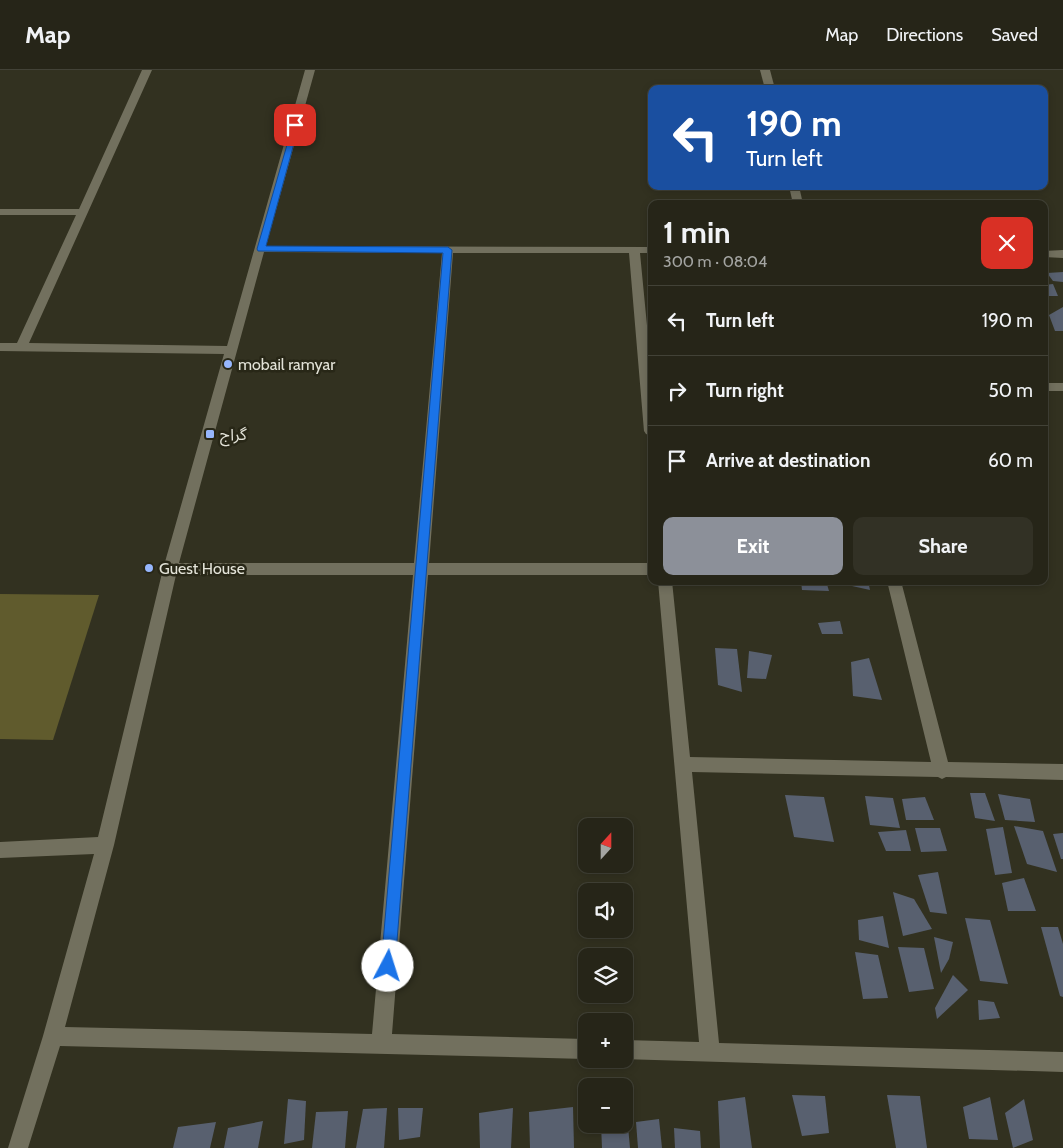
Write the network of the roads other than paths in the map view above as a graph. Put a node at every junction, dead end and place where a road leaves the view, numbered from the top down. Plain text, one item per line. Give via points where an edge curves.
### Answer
1 (147, 70) edge
2 (310, 70) edge
3 (765, 70) edge
4 (769, 85) edge
5 (0, 212) edge
6 (82, 212) junction
7 (261, 249) junction
8 (448, 250) junction
9 (634, 250) junction
10 (648, 250) edge
11 (1048, 254) edge
12 (1063, 254) edge
13 (0, 347) edge
14 (21, 348) junction
15 (232, 350) junction
16 (1048, 387) edge
17 (1063, 387) edge
18 (648, 398) edge
19 (170, 568) junction
20 (422, 569) junction
21 (648, 569) edge
22 (665, 585) edge
23 (895, 585) edge
24 (683, 764) junction
25 (942, 771) junction
26 (1063, 772) edge
27 (105, 845) junction
28 (0, 850) edge
29 (53, 1036) junction
30 (381, 1045) junction
31 (578, 1049) edge
32 (633, 1050) edge
33 (710, 1052) junction
34 (1063, 1062) edge
35 (18, 1148) edge

1 - 6 street
2 - 7 street
3 - 4 street
5 - 6 street
6 - 14 street
7 - 8 street
7 - 15 street
8 - 9 street
8 - 20 street
9 - 10 street
9 - 18 street
11 - 12 street
13 - 14 street
14 - 15 street
15 - 19 street
16 - 17 street
19 - 20 street
19 - 27 street
20 - 21 street
20 - 30 street
22 - 24 street
23 - 25 street
24 - 25 street
24 - 33 street
25 - 26 street
27 - 28 street
27 - 29 street
29 - 30 street
29 - 35 street
30 - 31 street
32 - 33 street
33 - 34 street

